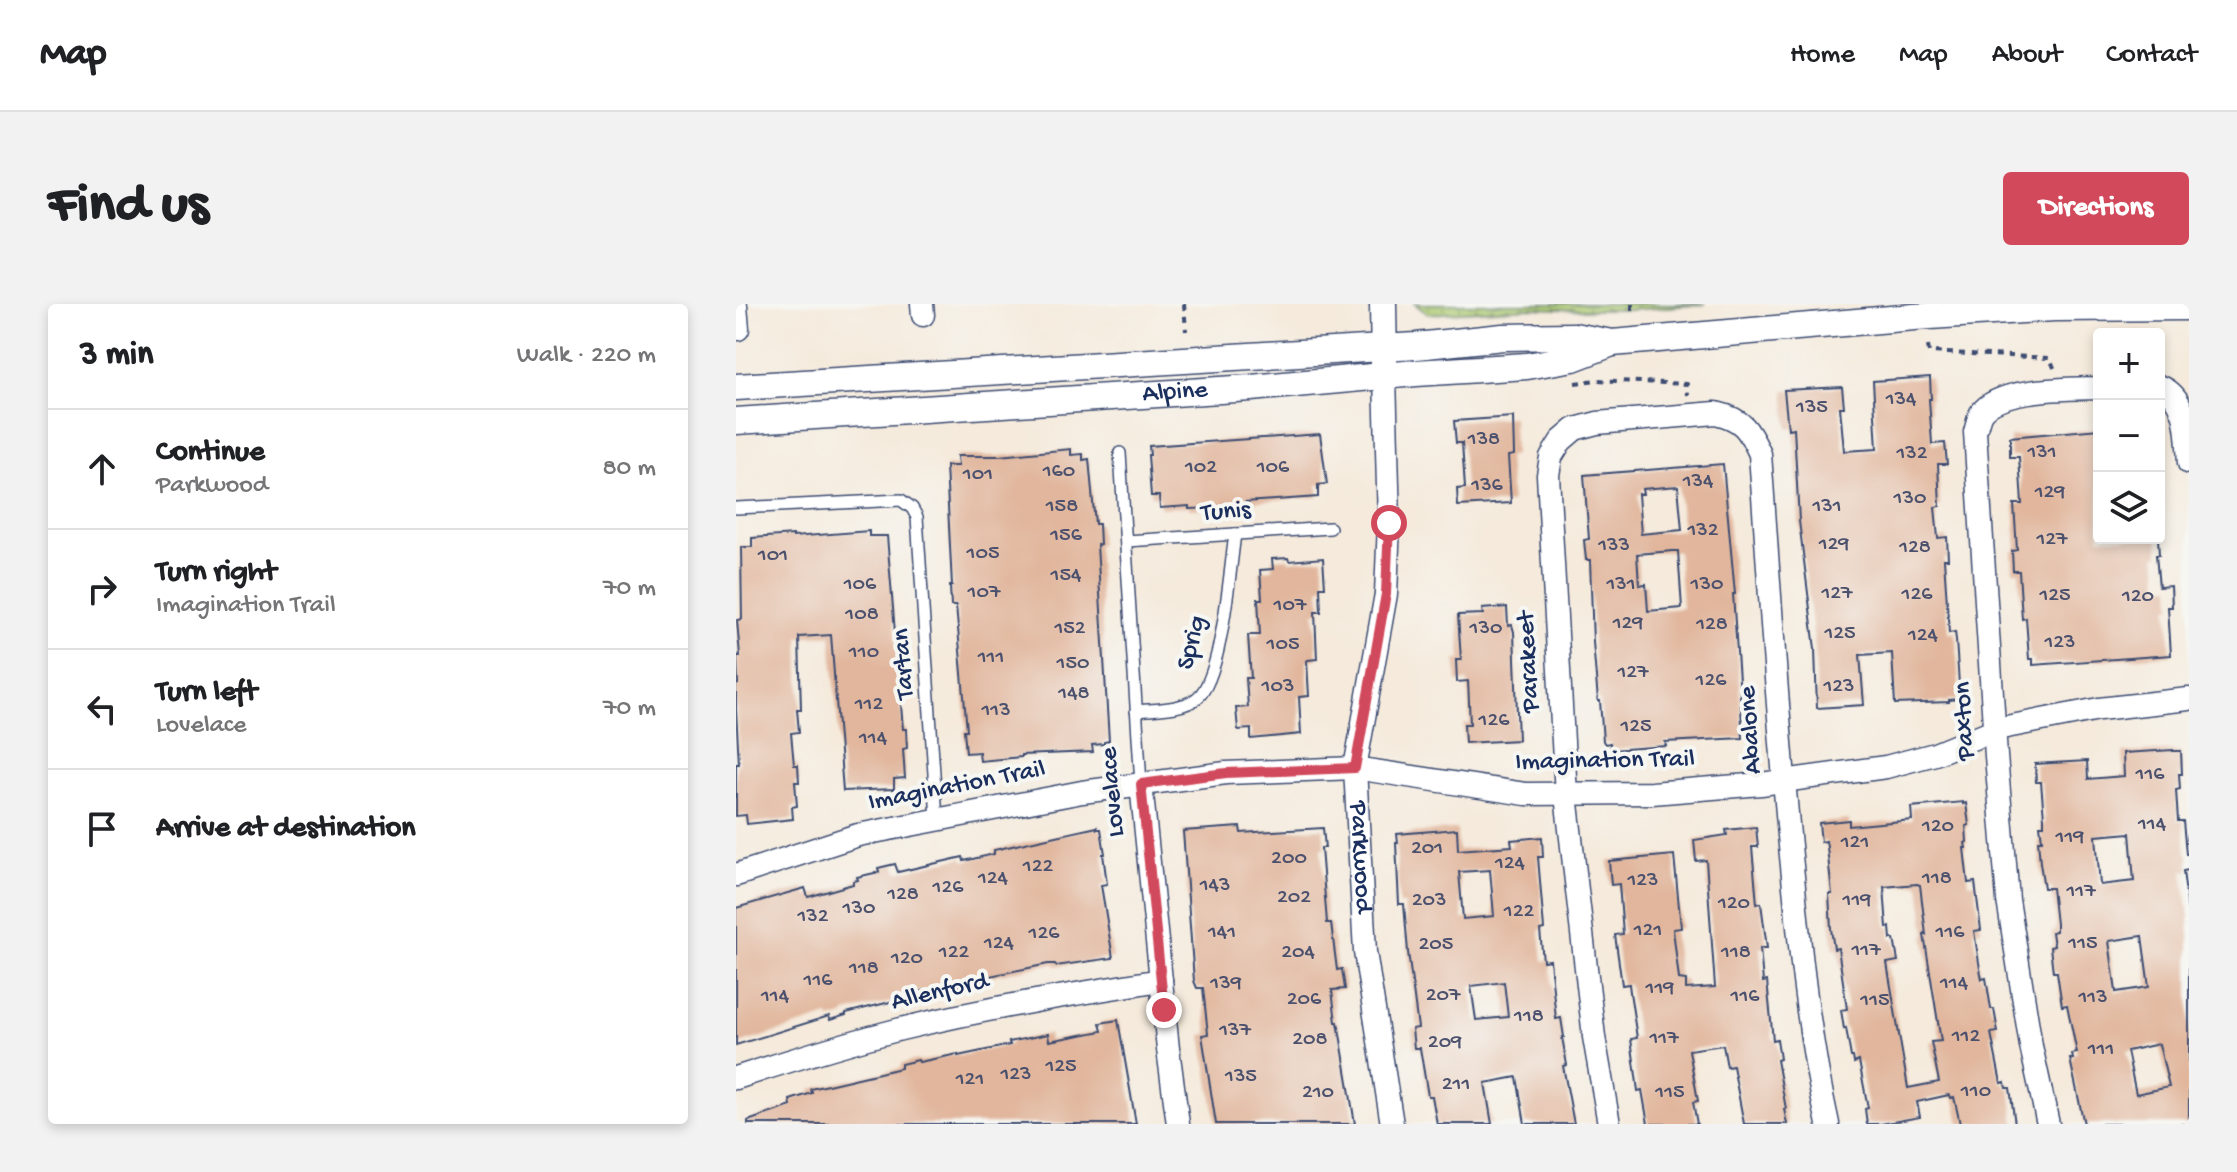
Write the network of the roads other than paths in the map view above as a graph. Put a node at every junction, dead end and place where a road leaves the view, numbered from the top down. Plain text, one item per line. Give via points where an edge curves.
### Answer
1 (1383, 304) edge
2 (736, 306) edge
3 (2189, 307) edge
4 (738, 329) edge
5 (1612, 343) junction
6 (1383, 347) junction
7 (1385, 376) junction
8 (736, 387) edge
9 (2093, 388) edge
10 (2165, 388) edge
11 (1656, 417) joint
12 (736, 421) edge
13 (1120, 453) dead end
14 (2189, 463) edge
15 (736, 508) edge
16 (1330, 528) dead end
17 (1235, 534) junction
18 (1126, 541) junction
19 (2189, 699) edge
20 (1136, 711) junction
21 (1996, 729) junction
22 (1355, 768) junction
23 (1783, 782) junction
24 (1141, 784) junction
25 (1566, 795) junction
26 (937, 819) junction
27 (736, 875) edge
28 (1161, 980) junction
29 (736, 1078) edge
30 (1178, 1124) edge
31 (1392, 1124) edge
32 (1609, 1124) edge
33 (1828, 1124) edge
34 (2048, 1124) edge

1 - 6 street, Parkwood
2 - 4 street
3 - 5 street, Alpine via 2054,308
5 - 6 street, Alpine via 1560,336
5 - 7 street, Alpine via 1573,358 1527,366
6 - 7 street, Parkwood
6 - 8 street, Alpine
7 - 12 street, Alpine
7 - 22 street, Parkwood via 1386,594
9 - 21 street, Paxton via 2010,394 1981,413 1975,432
10 - 14 street via 2181,404
11 - 23 street, Abalone via 1716,413 1735,418 1751,434 1760,454
11 - 25 street, Parakeet via 1575,429 1551,457
13 - 18 lane, Lovelace
15 - 26 lane, Tartan via 901,500 912,508 917,517
16 - 17 lane, Tunis
17 - 18 lane, Tunis
17 - 20 lane, Sprig via 1216,662 1208,682 1198,698 1182,706
18 - 20 lane, Lovelace
19 - 21 street, Imagination Trail
20 - 24 lane, Lovelace
21 - 23 street, Imagination Trail via 1886,767
21 - 34 street, Paxton via 2008,900
22 - 24 street, Imagination Trail via 1226,773
22 - 25 street, Imagination Trail via 1526,794
22 - 31 street, Parkwood via 1365,952
23 - 25 street, Imagination Trail
23 - 33 street, Abalone via 1802,969
24 - 26 street, Imagination Trail
24 - 28 street, Lovelace
25 - 32 street, Parakeet
26 - 27 street, Imagination Trail via 858,835
28 - 29 street, Allenford via 902,1029
28 - 30 street, Lovelace

